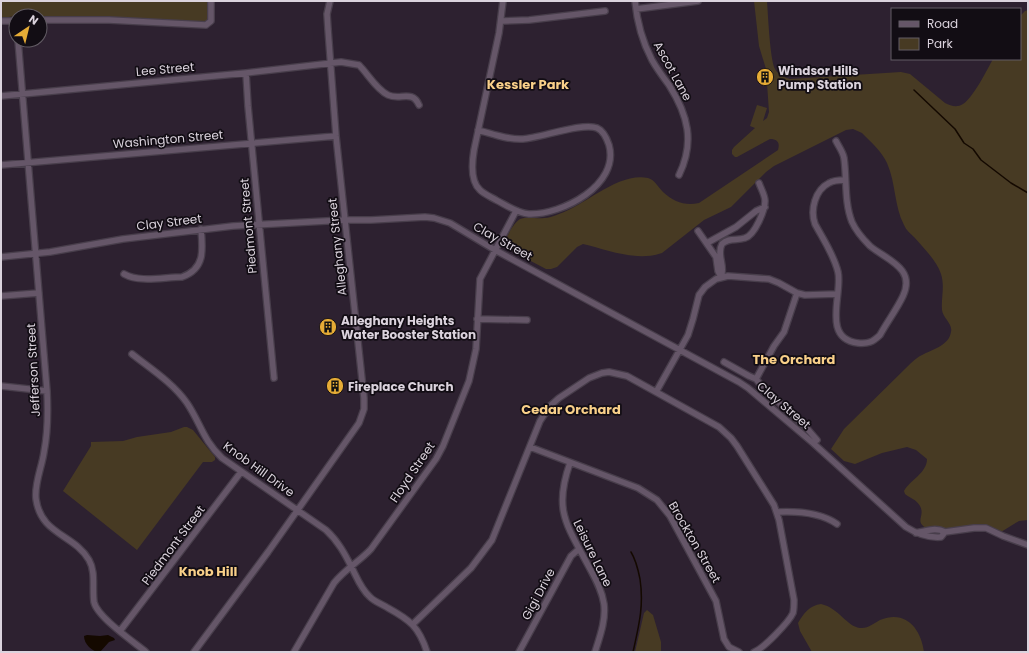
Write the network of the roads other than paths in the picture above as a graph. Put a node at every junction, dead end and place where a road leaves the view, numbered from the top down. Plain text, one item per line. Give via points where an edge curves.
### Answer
1 (211, 1) edge
2 (330, 1) edge
3 (503, 1) edge
4 (635, 1) edge
5 (698, 1) edge
6 (636, 9) junction
7 (605, 11) dead end
8 (48, 20) edge
9 (502, 21) junction
10 (19, 48) edge
11 (330, 64) junction
12 (246, 73) junction
13 (23, 94) junction
14 (1, 96) edge
15 (418, 106) dead end
16 (478, 130) junction
17 (336, 136) junction
18 (836, 141) dead end
19 (252, 143) junction
20 (28, 162) junction
21 (1, 165) edge
22 (679, 175) dead end
23 (845, 180) junction
24 (759, 183) dead end
25 (765, 207) junction
26 (516, 211) junction
27 (345, 220) junction
28 (259, 225) junction
29 (201, 229) junction
30 (698, 231) dead end
31 (707, 243) junction
32 (495, 250) junction
33 (35, 253) junction
34 (1, 257) edge
35 (124, 274) dead end
36 (721, 277) junction
37 (39, 293) junction
38 (797, 294) junction
39 (837, 294) junction
40 (1, 296) edge
41 (477, 319) junction
42 (527, 320) dead end
43 (679, 350) junction
44 (132, 354) dead end
45 (724, 362) dead end
46 (274, 378) dead end
47 (756, 379) junction
48 (1, 386) edge
49 (47, 391) junction
50 (656, 392) junction
51 (817, 440) dead end
52 (530, 447) junction
53 (570, 463) junction
54 (242, 472) junction
55 (297, 510) junction
56 (777, 512) junction
57 (837, 524) dead end
58 (1028, 545) edge
59 (579, 549) junction
60 (351, 566) junction
61 (413, 624) junction
62 (120, 631) junction
63 (146, 652) edge
64 (194, 652) edge
65 (294, 652) edge
66 (427, 652) edge
67 (519, 652) edge
68 (595, 652) edge
69 (739, 652) edge
70 (754, 652) edge

1 - 8 street via 211,19 206,25
2 - 11 street, Alleghany Street via 327,20
3 - 9 street
4 - 6 street, Ascot Lane
5 - 6 street
6 - 22 street, Ascot Lane via 646,47 676,99 687,124 688,149
7 - 9 street
9 - 16 street
10 - 13 street, Jefferson Street
11 - 12 street, Lee Street
11 - 15 street, Lee Street via 359,65 389,96 412,97
11 - 17 street, Alleghany Street
12 - 13 street, Lee Street
12 - 19 street, Piedmont Street
13 - 14 street, Lee Street
13 - 20 street, Jefferson Street
16 - 26 street via 473,156 476,185 483,193
16 - 26 street via 517,140 589,126 600,130 604,135 610,150 609,163 595,188 578,199 554,209 533,214
17 - 19 street, Washington Street
17 - 27 street, Alleghany Street
18 - 23 street via 844,157
19 - 20 street, Washington Street
19 - 28 street, Piedmont Street
20 - 21 street, Washington Street
20 - 33 street, Jefferson Street
23 - 39 street via 832,181 825,186 813,208 815,224 836,263 839,274
23 - 39 street via 849,212 857,231 870,246 900,267 907,280 903,296 880,335 869,343 855,343 839,331 836,320
24 - 25 street
25 - 31 street
25 - 36 street via 751,235 722,244 719,251 723,272
26 - 32 street, Floyd Street
27 - 28 street, Clay Street
27 - 32 street, Clay Street via 425,217 440,219
27 - 55 street, Alleghany Street via 364,409 359,423
28 - 29 street, Clay Street
28 - 46 street, Piedmont Street
29 - 33 street, Clay Street
29 - 35 street via 202,254 196,268 188,275 139,279
30 - 31 street
31 - 36 street via 716,258
32 - 41 street, Floyd Street via 480,279
32 - 43 street, Clay Street
33 - 34 street, Clay Street
33 - 37 street, Jefferson Street
36 - 38 street via 769,279
36 - 43 street via 704,286 689,330
37 - 40 street
37 - 49 street, Jefferson Street
38 - 39 street
38 - 47 street via 784,332
41 - 42 street
41 - 60 street, Floyd Street via 476,349 469,381 443,446 371,549
43 - 50 street
43 - 58 street, Clay Street via 748,388 916,533 926,537 942,537 944,532 986,528
44 - 54 street, Knob Hill Drive via 177,391 190,407 210,446
45 - 47 street
47 - 51 street
48 - 49 street
49 - 62 street, Jefferson Street via 47,432 36,491 37,506 44,521 89,560 97,609
50 - 52 street via 617,373 595,375 550,406 540,421
50 - 56 street via 712,423 731,438
52 - 53 street, Brockton Street
52 - 61 street via 492,540 471,568
53 - 59 street, Leisure Lane via 562,488 562,508 567,527
53 - 69 street, Brockton Street via 638,488 653,497 664,508 716,601 724,639 729,647
54 - 55 street, Knob Hill Drive
54 - 62 street, Piedmont Street
55 - 60 street, Knob Hill Drive via 333,536
55 - 64 street, Alleghany Street
56 - 57 street via 821,515
56 - 70 street via 794,609 787,621 761,649
59 - 67 street, Gigi Drive via 570,556
59 - 68 street, Leisure Lane via 596,580 604,605 602,631
60 - 61 street, Knob Hill Drive via 362,588 370,597
60 - 65 street, Floyd Street via 334,583
61 - 66 street
62 - 63 street, Jefferson Street

